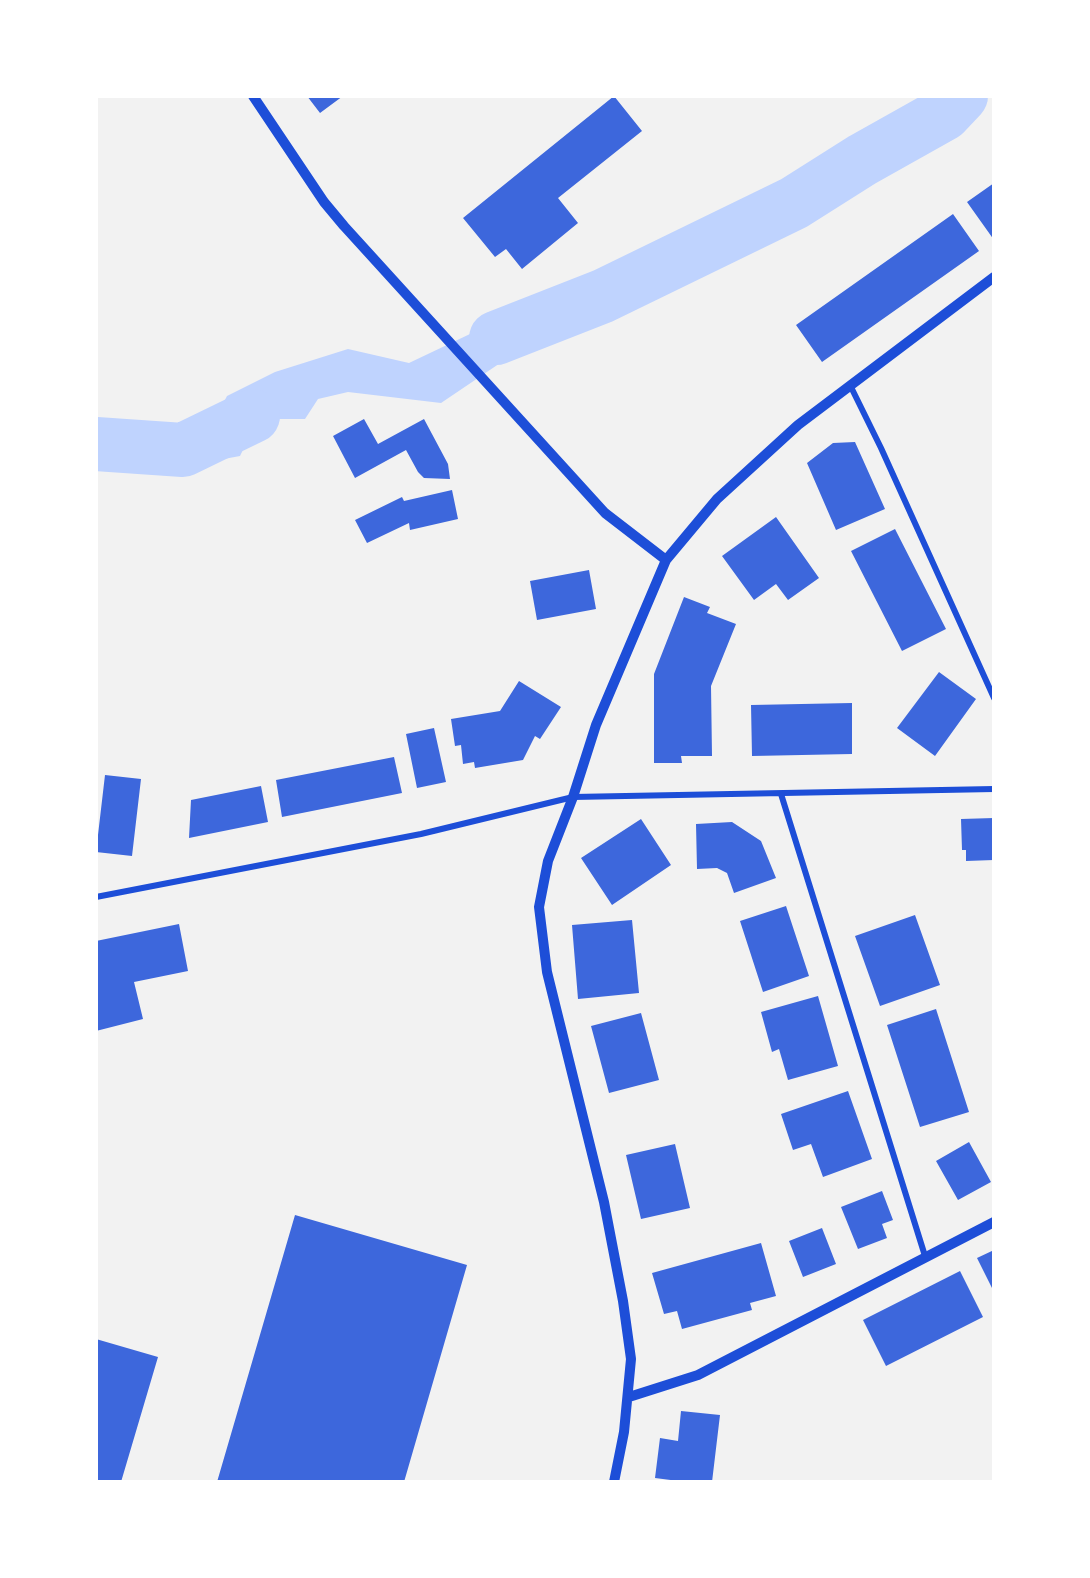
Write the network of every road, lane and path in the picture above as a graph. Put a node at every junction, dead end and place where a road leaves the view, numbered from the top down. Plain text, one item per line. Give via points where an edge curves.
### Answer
1 (254, 96) edge
2 (994, 277) edge
3 (851, 387) junction
4 (666, 560) junction
5 (994, 698) edge
6 (994, 789) edge
7 (782, 794) junction
8 (573, 797) junction
9 (96, 897) edge
10 (994, 1222) edge
11 (925, 1256) junction
12 (628, 1397) junction
13 (614, 1482) edge

1 - 4 street via 344,226 605,513
2 - 3 street
3 - 4 street via 798,425 717,499
3 - 5 street
4 - 8 street via 596,725
6 - 7 street
7 - 8 street
7 - 11 street
8 - 9 street via 421,834
8 - 12 street via 548,861 540,907 547,972 604,1202 623,1301 631,1359
10 - 11 street
11 - 12 street via 698,1375
12 - 13 street

